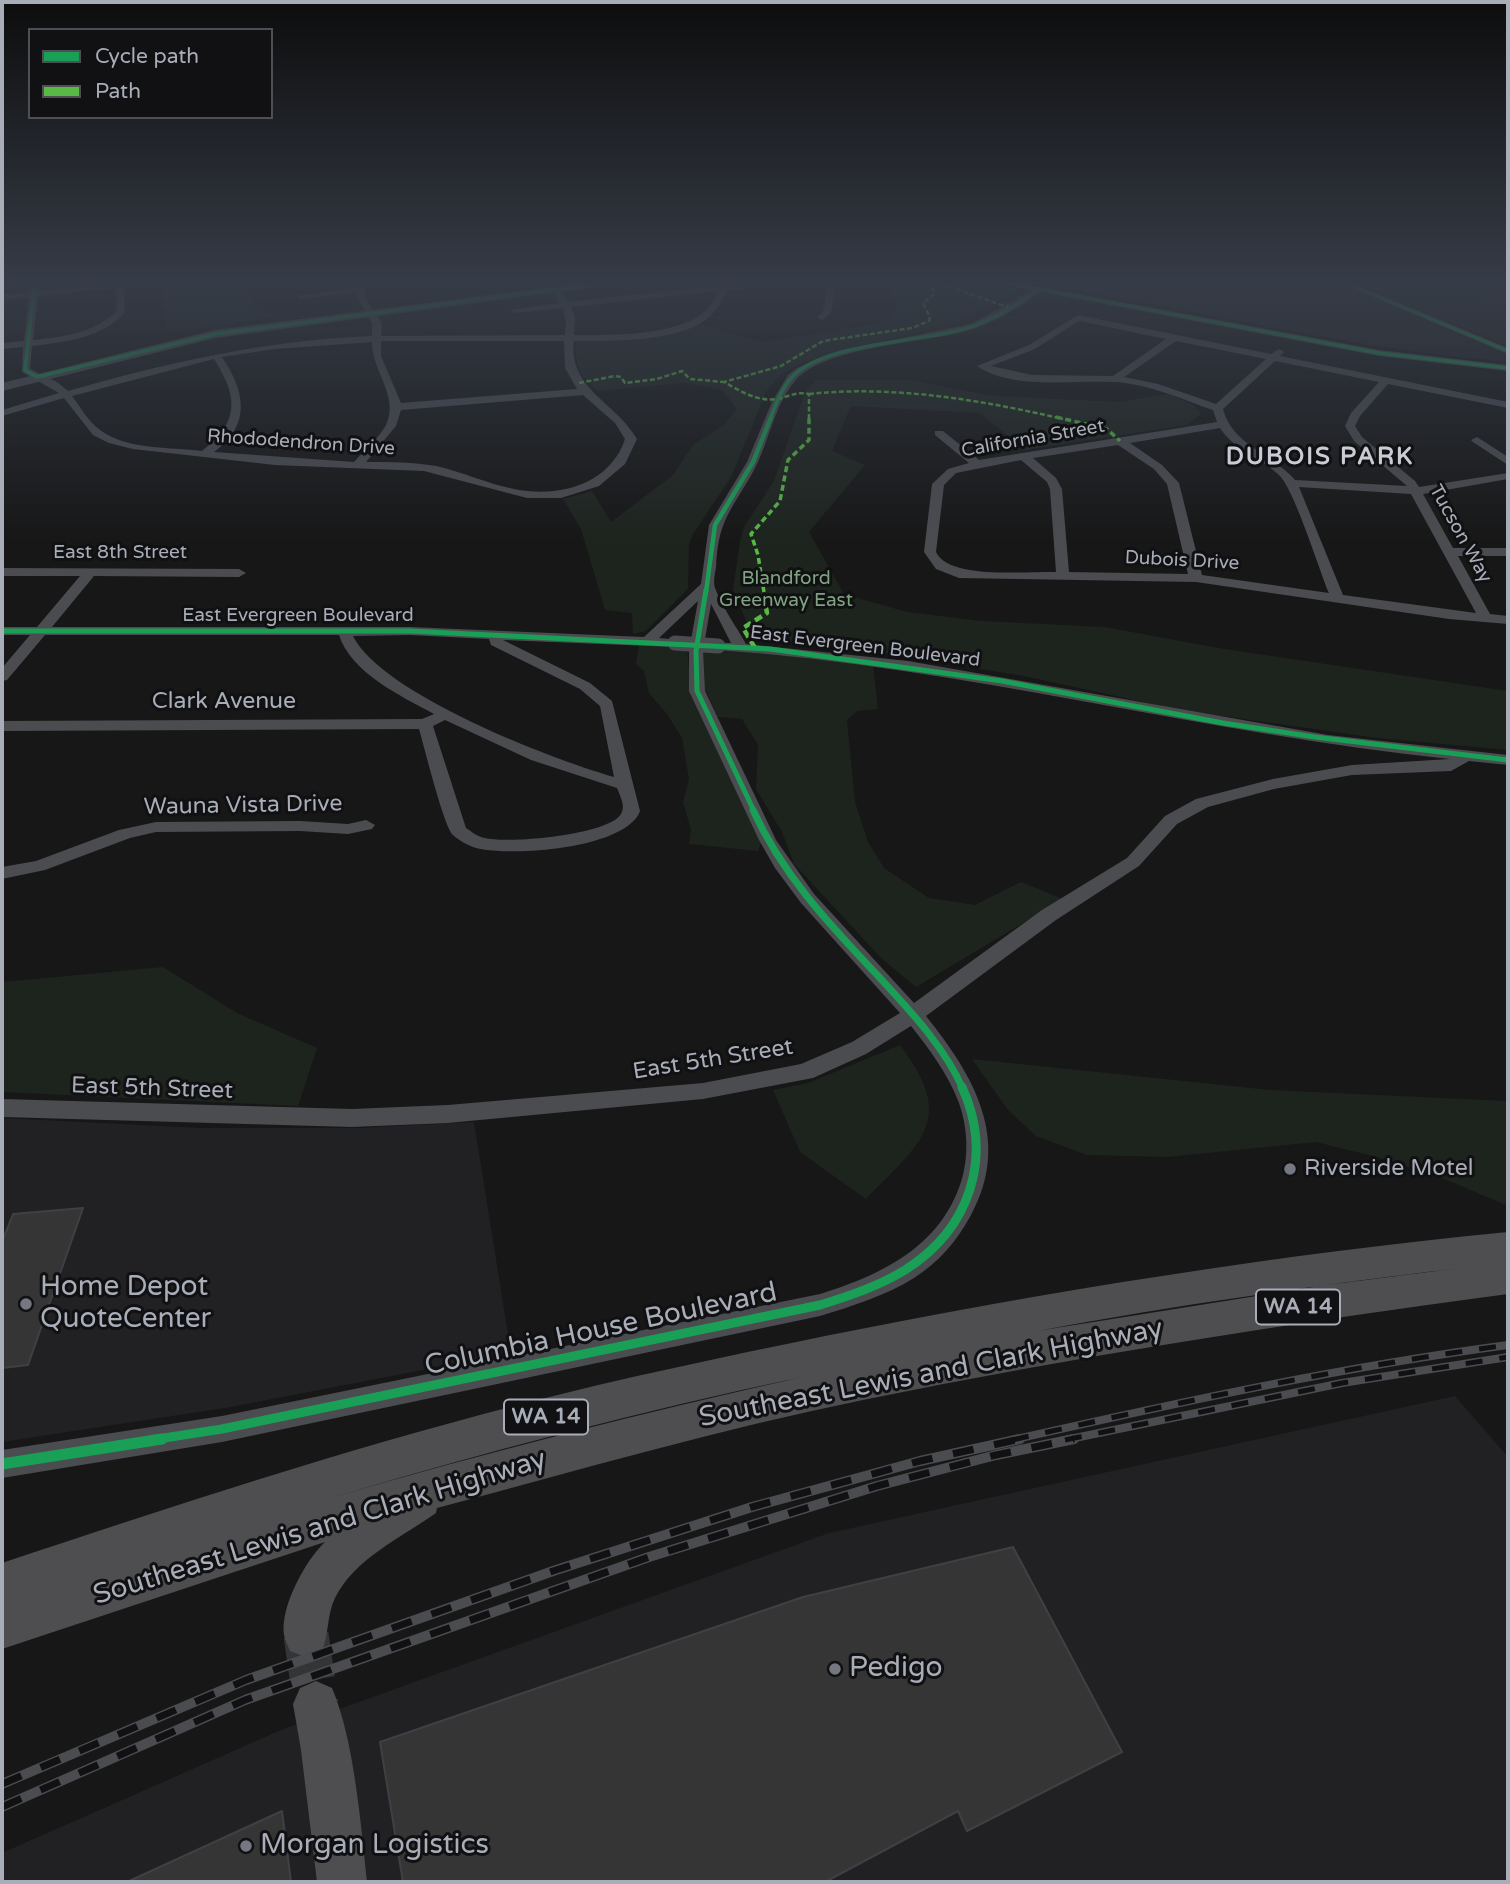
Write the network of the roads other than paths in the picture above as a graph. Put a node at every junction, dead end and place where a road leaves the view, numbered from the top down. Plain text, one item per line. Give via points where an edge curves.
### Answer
1 (25, 369) edge
2 (60, 369) edge
3 (156, 369) edge
4 (227, 369) edge
5 (382, 369) edge
6 (571, 369) edge
7 (802, 369) edge
8 (991, 369) edge
9 (1129, 369) edge
10 (1260, 369) edge
11 (1335, 369) edge
12 (34, 376) junction
13 (1115, 379) junction
14 (1387, 379) junction
15 (2, 384) edge
16 (587, 391) junction
17 (66, 395) junction
18 (1508, 405) edge
19 (396, 407) junction
20 (1218, 408) junction
21 (2, 413) edge
22 (1221, 425) junction
23 (939, 433) dead end
24 (1477, 440) dead end
25 (1120, 441) junction
26 (204, 455) junction
27 (1024, 457) junction
28 (1508, 462) edge
29 (977, 464) junction
30 (357, 466) junction
31 (1508, 476) edge
32 (1292, 483) junction
33 (938, 484) joint
34 (1415, 491) junction
35 (1450, 552) junction
36 (1508, 552) edge
37 (2, 572) edge
38 (90, 573) junction
39 (239, 573) dead end
40 (1063, 577) junction
41 (1196, 578) junction
42 (708, 585) junction
43 (1338, 599) junction
44 (1486, 619) junction
45 (1508, 620) edge
46 (2, 631) edge
47 (39, 631) junction
48 (349, 631) junction
49 (497, 634) junction
50 (647, 642) junction
51 (741, 647) junction
52 (2, 677) edge
53 (445, 714) junction
54 (425, 724) junction
55 (2, 726) edge
56 (1465, 756) junction
57 (1508, 760) edge
58 (624, 785) junction
59 (366, 825) dead end
60 (2, 873) edge
61 (913, 1015) junction
62 (2, 1108) edge
63 (1508, 1247) edge
64 (1508, 1278) edge
65 (2, 1464) edge
66 (432, 1489) junction
67 (2, 1585) edge
68 (2, 1627) edge
69 (306, 1635) tunnel mouth
70 (316, 1704) tunnel mouth
71 (342, 1882) edge

1 - 12 street
2 - 12 main road
3 - 17 street
4 - 26 street via 237,413 230,432
5 - 19 street
6 - 16 street
7 - 42 street, Columbia House Boulevard via 789,379 777,399 749,471 718,519
8 - 13 street via 1038,379
9 - 13 street
10 - 20 street
11 - 14 street
12 - 15 main road
12 - 17 street, Rhododendron Drive
13 - 20 street via 1168,389
14 - 18 street
14 - 34 street, Tucson Way via 1350,426 1358,439
16 - 19 street
16 - 30 street, Rhododendron Drive via 619,419 631,439 628,454 618,467 584,489 530,496 435,469
17 - 21 street
17 - 26 street, Rhododendron Drive via 84,423 105,437 136,447
19 - 30 street via 391,426
20 - 22 street
22 - 25 street, California Street
22 - 32 street via 1280,468
23 - 29 street
24 - 28 street
25 - 27 street, California Street
25 - 41 street via 1173,483
26 - 30 street, Rhododendron Drive
27 - 29 street, California Street
27 - 40 street via 1052,480 1056,489
29 - 33 street, California Street via 952,471
31 - 34 street
32 - 34 street
32 - 43 street
33 - 40 street, Dubois Drive via 930,552 942,568 980,576
34 - 35 street, Tucson Way
35 - 36 street
35 - 44 street, Tucson Way
37 - 38 street, East 8th Street
38 - 39 street, East 8th Street
38 - 47 street
40 - 41 street, Dubois Drive
41 - 43 street, Dubois Drive
42 - 50 street
42 - 51 street
42 - 61 street, Columbia House Boulevard via 693,666 697,691 738,779 785,869
43 - 44 street, Dubois Drive
44 - 45 street, Dubois Drive
46 - 47 street, East Evergreen Boulevard
47 - 48 street, East Evergreen Boulevard
47 - 52 street
48 - 49 street, East Evergreen Boulevard
48 - 53 street via 350,650
49 - 50 street, East Evergreen Boulevard
49 - 58 street via 496,642 585,686 607,704
50 - 51 street, East Evergreen Boulevard, bridge
51 - 56 street, East Evergreen Boulevard via 989,679 1223,723
53 - 54 street, Clark Avenue
53 - 58 street via 538,757
54 - 55 street, Clark Avenue
54 - 58 street via 454,823 478,844 602,835 630,814 632,803
56 - 57 street, East Evergreen Boulevard
56 - 61 street, East 5th Street via 1451,766 1352,770 1202,803 1171,820 1133,862 1049,915
59 - 60 street, Wauna Vista Drive via 348,829 156,827 39,866
61 - 62 street, East 5th Street via 859,1048 805,1072 715,1089 448,1114 352,1118
61 - 65 street, Columbia House Boulevard via 966,1091 978,1137 978,1164 972,1190 934,1251 889,1282 820,1306 534,1366 222,1429
63 - 67 highway, Southeast Lewis and Clark Highway / WA 14 via 1008,1318 696,1381 523,1423 345,1474
64 - 66 highway, Southeast Lewis and Clark Highway / WA 14 via 1019,1351 704,1418
66 - 68 highway, Southeast Lewis and Clark Highway / WA 14 via 254,1542
66 - 69 highway via 389,1523 347,1547 333,1562 310,1602
70 - 71 highway

